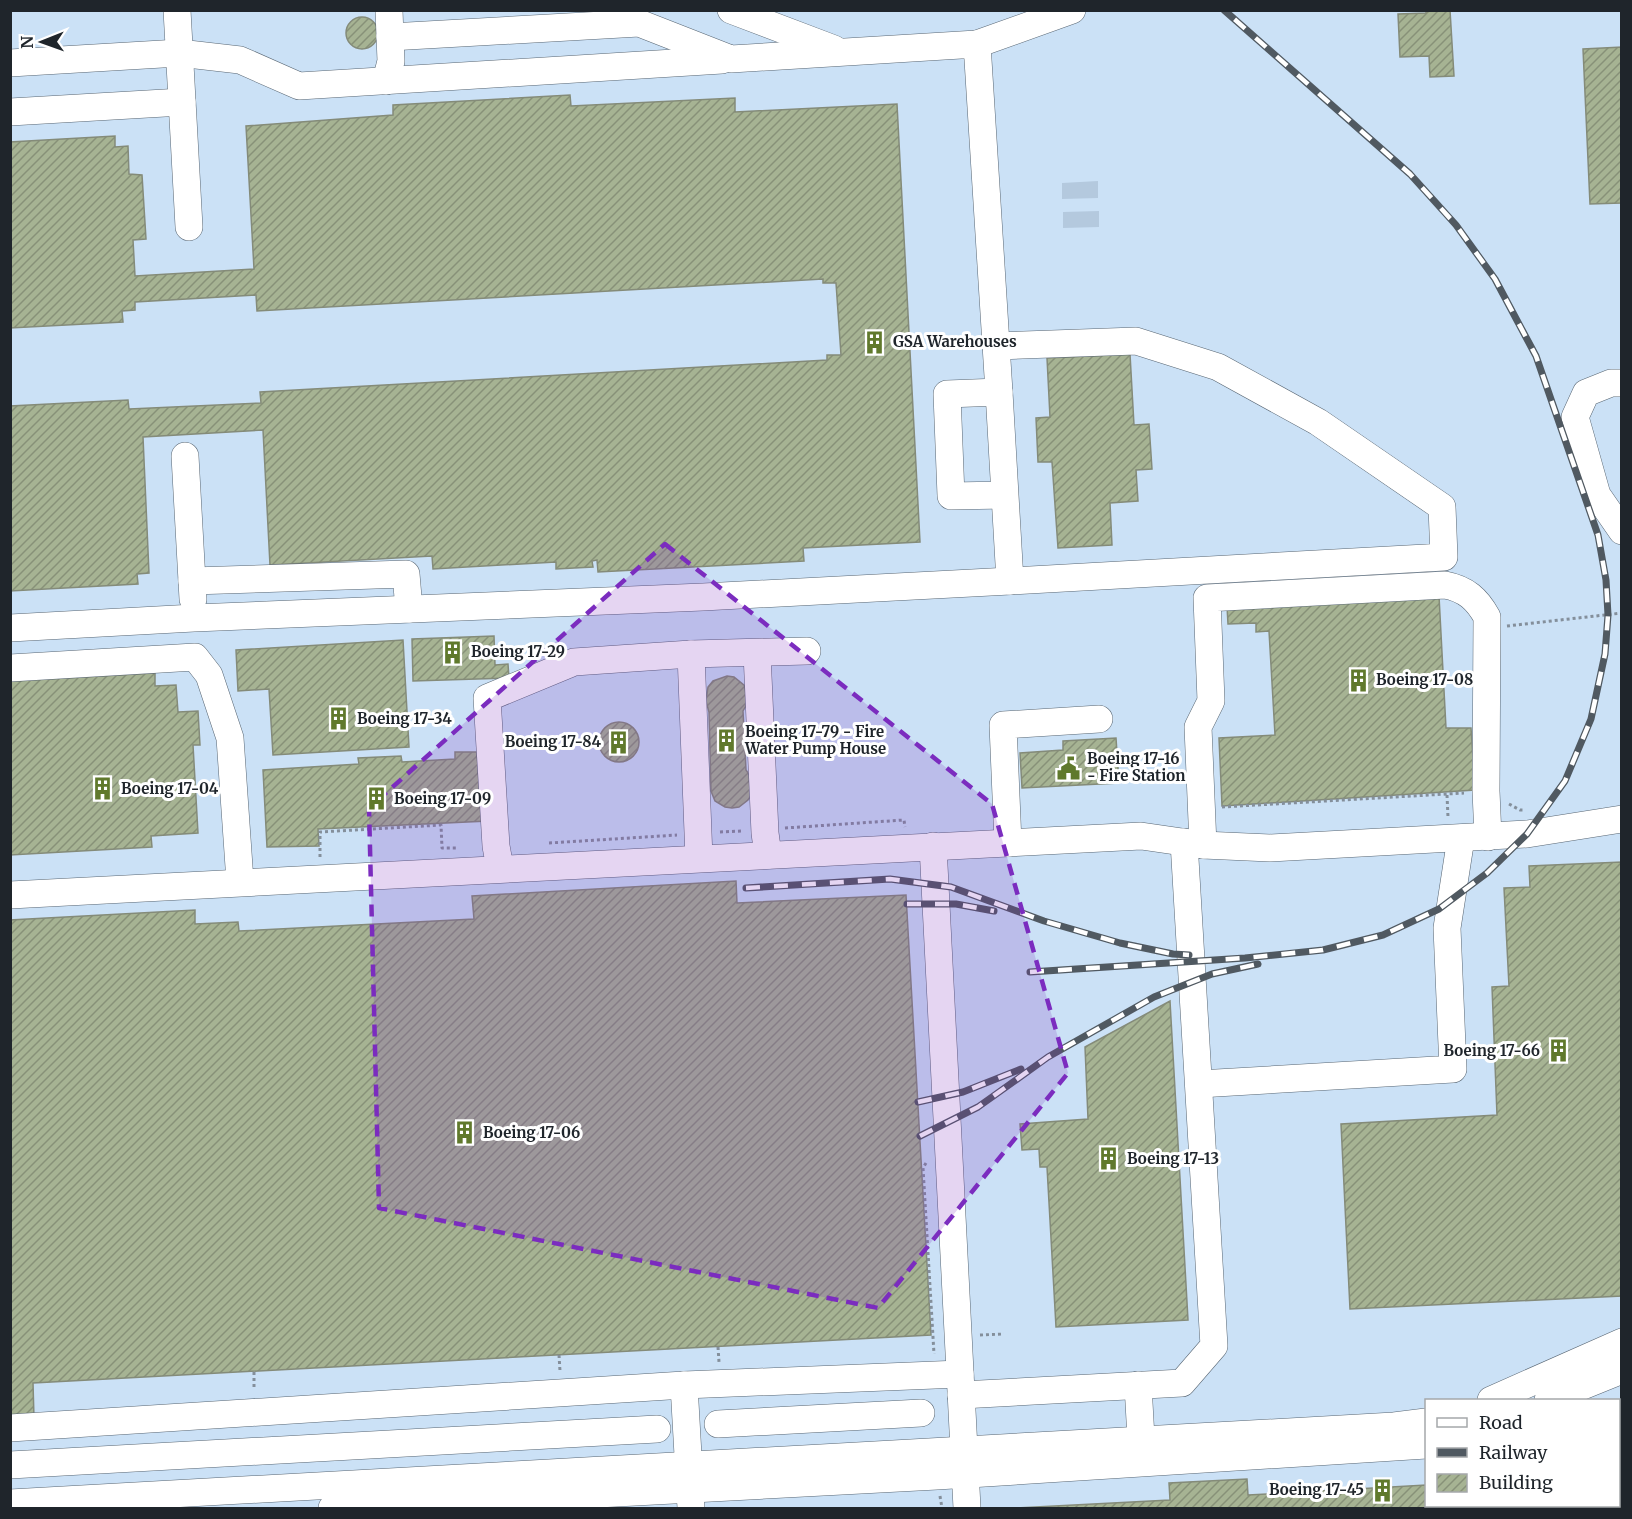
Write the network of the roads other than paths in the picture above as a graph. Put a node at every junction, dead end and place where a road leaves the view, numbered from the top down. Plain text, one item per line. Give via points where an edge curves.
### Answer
1 (177, 10) edge
2 (731, 10) edge
3 (1072, 10) edge
4 (390, 24) edge
5 (977, 44) junction
6 (842, 52) junction
7 (179, 53) junction
8 (730, 60) junction
9 (10, 63) edge
10 (386, 81) junction
11 (182, 102) junction
12 (10, 112) edge
13 (189, 227) dead end
14 (996, 346) junction
15 (1622, 383) edge
16 (999, 392) junction
17 (185, 456) dead end
18 (1005, 495) junction
19 (1622, 531) edge
20 (192, 581) junction
21 (1010, 581) junction
22 (409, 609) junction
23 (194, 618) junction
24 (10, 628) edge
25 (807, 651) dead end
26 (757, 653) junction
27 (691, 654) junction
28 (195, 657) junction
29 (10, 668) edge
30 (1099, 719) dead end
31 (1622, 819) edge
32 (1488, 837) junction
33 (1461, 838) junction
34 (1008, 843) junction
35 (767, 844) junction
36 (1193, 844) junction
37 (933, 846) junction
38 (699, 858) junction
39 (500, 868) junction
40 (240, 881) junction
41 (10, 895) edge
42 (1199, 1084) junction
43 (1622, 1342) edge
44 (1622, 1370) edge
45 (816, 1380) junction
46 (952, 1381) junction
47 (684, 1385) junction
48 (1138, 1385) junction
49 (559, 1393) junction
50 (1549, 1395) edge
51 (1510, 1399) edge
52 (921, 1413) dead end
53 (217, 1414) junction
54 (818, 1419) junction
55 (1425, 1422) edge
56 (718, 1424) dead end
57 (10, 1428) edge
58 (657, 1429) dead end
59 (561, 1434) junction
60 (1425, 1445) edge
61 (1142, 1451) junction
62 (218, 1454) junction
63 (965, 1462) junction
64 (10, 1465) edge
65 (492, 1488) junction
66 (689, 1488) edge
67 (10, 1503) edge
68 (332, 1509) edge
69 (968, 1509) edge

1 - 7 lane
2 - 6 lane
3 - 5 lane
4 - 8 lane via 639,23
4 - 10 lane via 391,61
5 - 6 lane
5 - 14 lane
6 - 8 lane
7 - 9 lane
7 - 10 lane via 240,60 299,86
7 - 11 lane
8 - 10 lane
11 - 12 lane
11 - 13 lane
14 - 16 lane
14 - 21 lane via 1136,341 1218,367 1318,422 1442,507 1444,557
15 - 19 lane via 1586,393 1575,417 1598,495
16 - 18 lane
16 - 18 lane via 947,394 951,496
17 - 20 lane
18 - 21 lane
20 - 22 lane via 406,574
20 - 23 lane
21 - 22 lane
22 - 23 lane
23 - 24 lane
23 - 28 lane
25 - 26 lane
26 - 27 lane
26 - 35 lane
27 - 38 lane
27 - 39 lane via 574,662 487,698
28 - 29 lane
28 - 40 lane via 209,675 230,738
30 - 34 lane via 1003,725
31 - 32 lane
32 - 33 lane
32 - 36 lane via 1487,617 1471,595 1445,585 1207,598 1211,701 1198,727
33 - 36 lane via 1270,848
33 - 42 lane via 1447,928 1453,1069
34 - 36 lane via 1141,836
34 - 37 lane
35 - 37 lane
35 - 38 lane
36 - 42 lane
37 - 46 lane
38 - 39 lane
39 - 40 lane
40 - 41 lane
42 - 48 lane via 1215,1346 1182,1383
43 - 50 lane
44 - 50 lane
45 - 46 lane
45 - 47 lane
45 - 54 lane
46 - 48 lane
46 - 63 lane
47 - 49 lane
47 - 66 lane
48 - 61 lane
49 - 53 lane
49 - 59 lane
50 - 51 lane
52 - 54 lane
53 - 57 lane
53 - 62 lane
54 - 56 lane
55 - 61 lane
58 - 59 lane
59 - 62 lane
60 - 61 lane
61 - 63 lane
62 - 64 lane
63 - 66 lane
63 - 69 lane
65 - 66 lane
65 - 67 lane
65 - 68 lane

